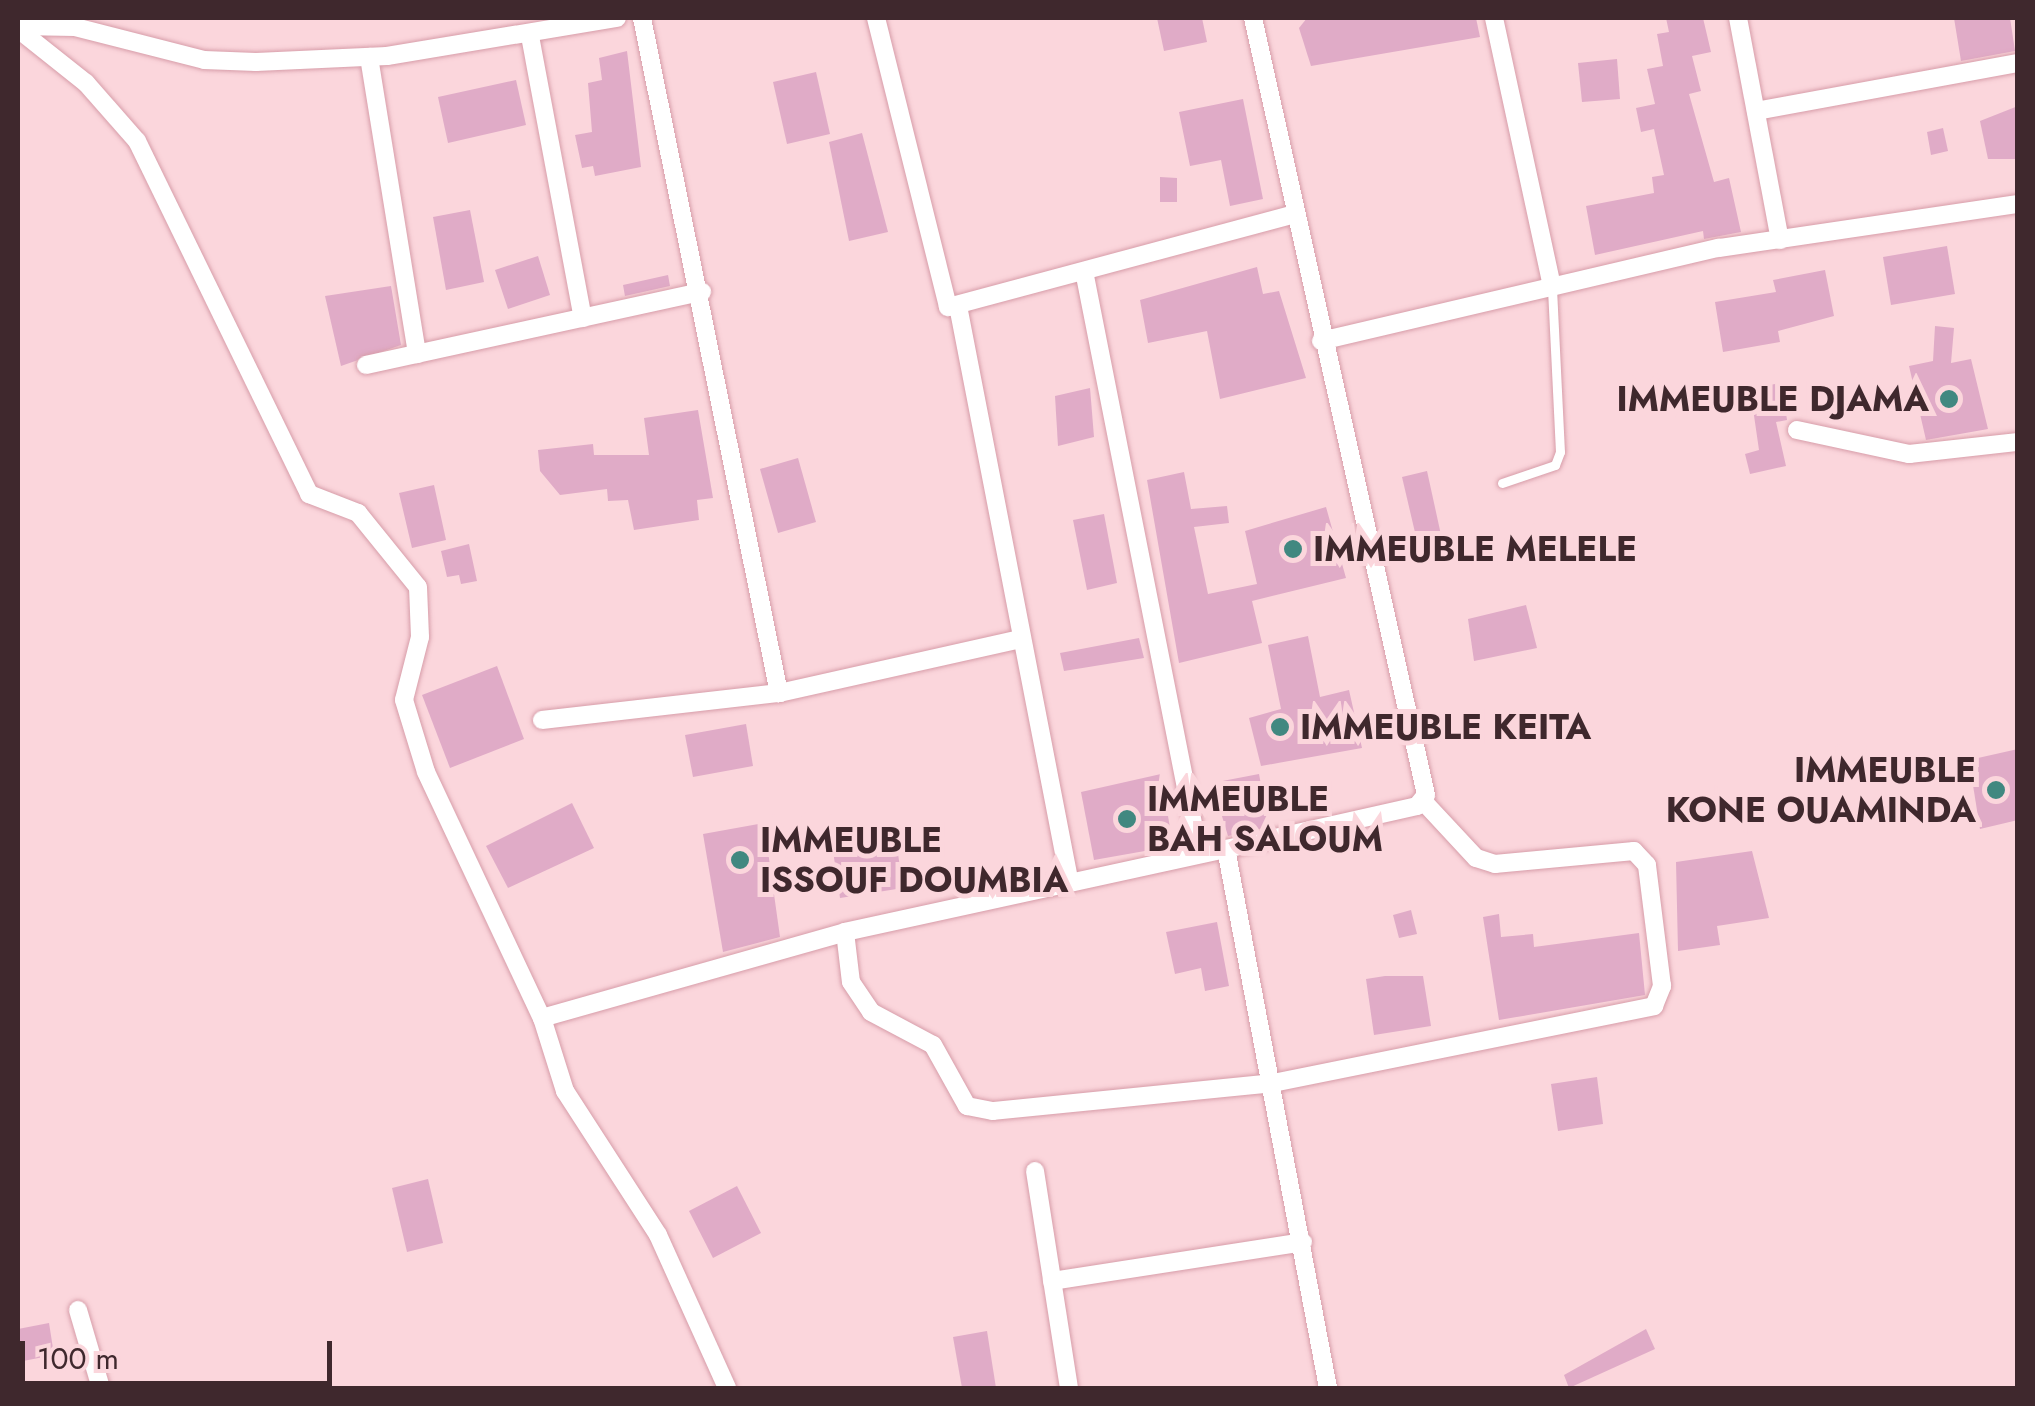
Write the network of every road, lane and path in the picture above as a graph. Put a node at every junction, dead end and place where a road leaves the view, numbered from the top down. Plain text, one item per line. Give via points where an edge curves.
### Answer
1 (617, 18) edge
2 (642, 18) edge
3 (876, 18) edge
4 (1253, 18) edge
5 (1494, 18) edge
6 (1738, 18) edge
7 (73, 22) edge
8 (18, 28) edge
9 (530, 36) junction
10 (369, 57) junction
11 (2018, 62) edge
12 (1756, 111) junction
13 (2018, 204) edge
14 (1292, 215) junction
15 (1780, 240) junction
16 (1085, 276) junction
17 (1552, 287) junction
18 (702, 292) junction
19 (959, 311) junction
20 (584, 318) junction
21 (1321, 341) junction
22 (417, 354) junction
23 (366, 365) dead end
24 (1797, 430) dead end
25 (2018, 442) edge
26 (1502, 483) dead end
27 (1020, 639) junction
28 (780, 693) junction
29 (542, 720) dead end
30 (1424, 802) junction
31 (1226, 849) junction
32 (1199, 854) junction
33 (1069, 880) junction
34 (846, 932) junction
35 (542, 1018) junction
36 (1274, 1084) junction
37 (1035, 1171) dead end
38 (1302, 1242) junction
39 (1052, 1281) junction
40 (78, 1310) dead end
41 (101, 1388) edge
42 (727, 1388) edge
43 (1069, 1388) edge
44 (1328, 1388) edge

1 - 9 street
2 - 18 street
3 - 19 street via 939,298
4 - 14 street
5 - 17 street
6 - 12 street
7 - 8 street
7 - 10 street via 204,60
8 - 35 street via 86,83 137,141 309,494 358,514 418,587 422,624 404,700 426,772
9 - 10 street
9 - 20 street
10 - 22 street
11 - 12 street
12 - 15 street
13 - 15 street
14 - 16 street
14 - 21 street
15 - 17 street
16 - 19 street
16 - 32 street
17 - 21 street
17 - 26 lane via 1560,452 1555,466
18 - 20 street
18 - 28 street
19 - 27 street
20 - 22 street
21 - 30 street
22 - 23 street
24 - 25 street via 1909,454
27 - 28 street
27 - 33 street
28 - 29 street
30 - 31 street
30 - 36 street via 1476,858 1495,864 1634,851 1649,883 1662,986 1654,1006
31 - 32 street
31 - 36 street
32 - 33 street
33 - 34 street
34 - 35 street
34 - 36 street via 851,982 870,1012 933,1045 968,1106 1043,1108
35 - 42 street via 566,1091 658,1235
36 - 38 street
37 - 39 street
38 - 39 street
38 - 44 street
39 - 43 street
40 - 41 street

